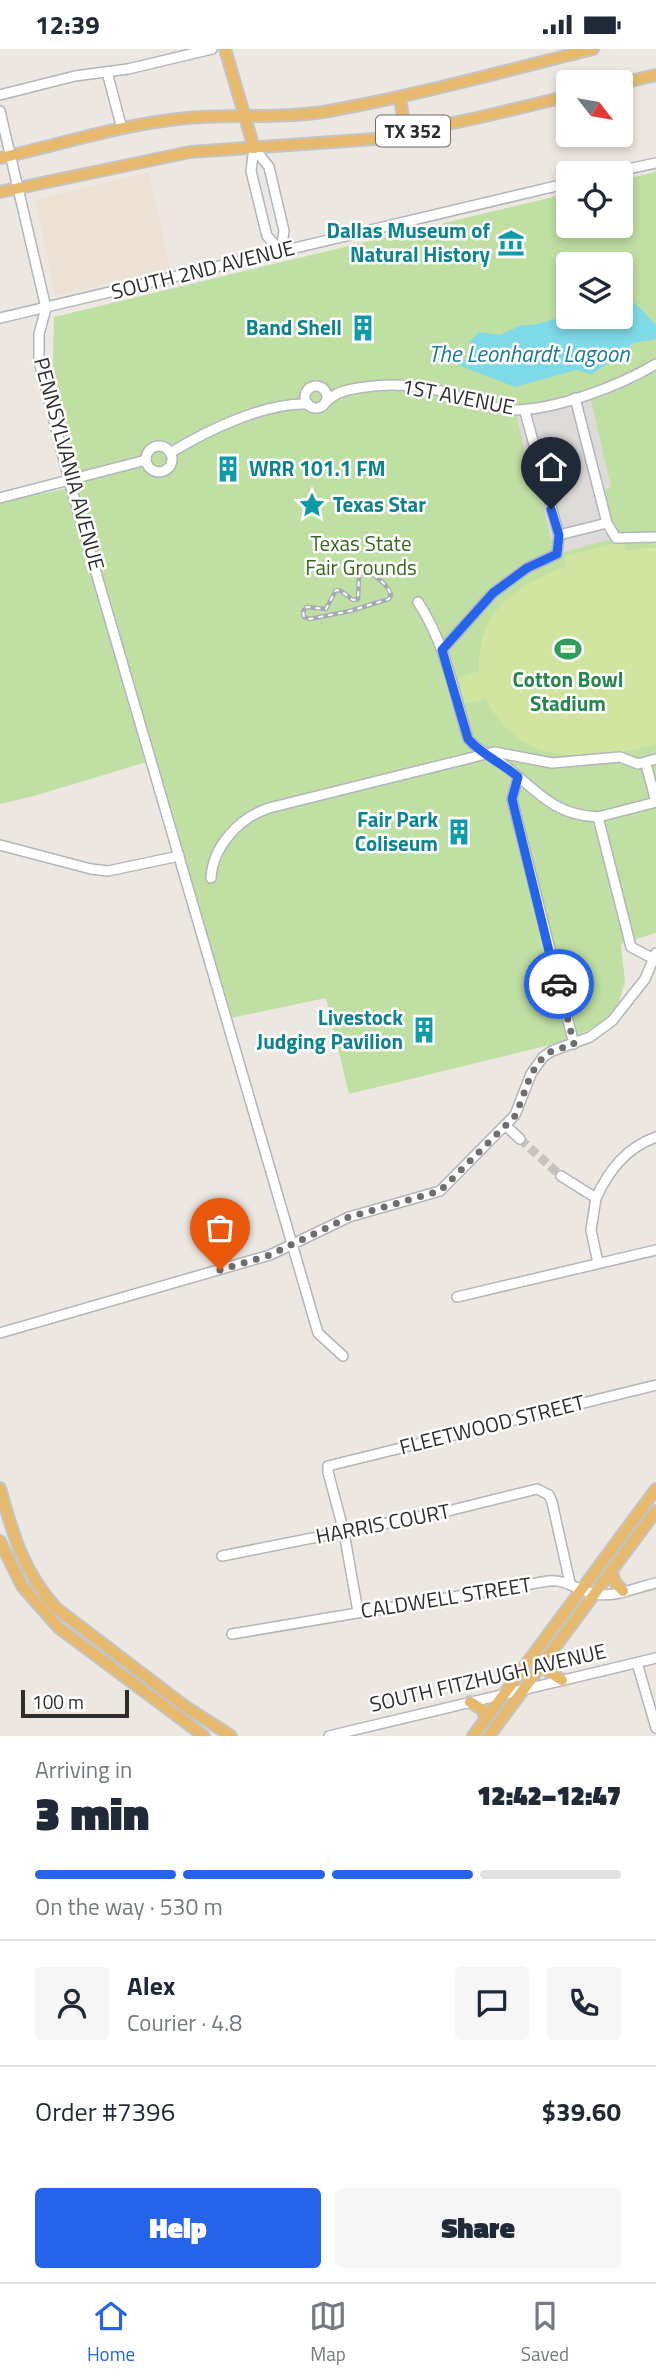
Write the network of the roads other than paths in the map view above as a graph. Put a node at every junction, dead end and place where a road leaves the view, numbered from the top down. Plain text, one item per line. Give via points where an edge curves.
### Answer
1 (212, 49) edge
2 (225, 49) edge
3 (593, 49) edge
4 (107, 72) junction
5 (656, 75) edge
6 (634, 80) edge
7 (0, 95) edge
8 (400, 97) junction
9 (556, 99) edge
10 (0, 111) edge
11 (244, 117) junction
12 (122, 129) junction
13 (405, 133) junction
14 (254, 148) junction
15 (5, 157) edge
16 (656, 163) edge
17 (633, 168) edge
18 (556, 186) edge
19 (18, 187) junction
20 (0, 192) edge
21 (281, 251) junction
22 (46, 308) junction
23 (0, 318) edge
24 (656, 364) edge
25 (323, 389) junction
26 (335, 393) junction
27 (307, 398) junction
28 (575, 398) junction
29 (326, 402) junction
30 (525, 412) dead end
31 (170, 453) junction
32 (146, 460) junction
33 (69, 480) junction
34 (0, 498) edge
35 (607, 523) junction
36 (559, 535) junction
37 (656, 537) edge
38 (418, 602) dead end
39 (442, 650) junction
40 (484, 753) junction
41 (656, 759) edge
42 (646, 764) junction
43 (518, 777) junction
44 (656, 802) edge
45 (598, 817) junction
46 (0, 845) edge
47 (179, 856) junction
48 (211, 878) dead end
49 (654, 955) edge
50 (574, 1044) junction
51 (249, 1051) dead end
52 (237, 1053) junction
53 (506, 1126) junction
54 (656, 1137) edge
55 (520, 1139) tunnel mouth
56 (561, 1175) tunnel mouth
57 (596, 1198) junction
58 (292, 1243) junction
59 (656, 1250) edge
60 (598, 1263) junction
61 (457, 1297) dead end
62 (0, 1333) edge
63 (343, 1356) dead end
64 (656, 1385) edge
65 (0, 1488) edge
66 (656, 1489) edge
67 (656, 1511) edge
68 (344, 1532) junction
69 (0, 1541) edge
70 (222, 1556) dead end
71 (611, 1570) junction
72 (570, 1583) junction
73 (656, 1583) edge
74 (581, 1590) junction
75 (623, 1591) junction
76 (593, 1594) junction
77 (358, 1612) junction
78 (232, 1634) dead end
79 (548, 1655) junction
80 (656, 1658) edge
81 (637, 1663) junction
82 (562, 1680) junction
83 (523, 1689) junction
84 (504, 1693) junction
85 (470, 1702) junction
86 (485, 1719) junction
87 (656, 1728) edge
88 (204, 1736) edge
89 (232, 1736) edge
90 (329, 1736) edge
91 (473, 1736) edge
92 (489, 1736) edge

1 - 4 street
2 - 11 main road
3 - 8 main road, TX 352
4 - 7 street
4 - 12 street
5 - 6 main road
8 - 11 main road, TX 352 via 327,111
8 - 13 main road
9 - 13 main road, TX 352
10 - 15 street, PENNSYLVANIA AVENUE
11 - 12 main road, TX 352 via 187,118
11 - 14 main road
12 - 15 main road, TX 352
13 - 14 main road, TX 352
14 - 19 main road, TX 352 via 172,155
14 - 21 street via 269,167 284,231
14 - 21 street via 251,171 267,236
15 - 19 street, PENNSYLVANIA AVENUE
16 - 17 street
18 - 21 street, SOUTH 2ND AVENUE
19 - 20 main road, TX 352
19 - 22 street, PENNSYLVANIA AVENUE
21 - 22 street, SOUTH 2ND AVENUE
22 - 23 street, SOUTH 2ND AVENUE
22 - 33 street, PENNSYLVANIA AVENUE via 39,334 39,361
24 - 28 street, 1ST AVENUE
25 - 26 street, 1ST AVENUE
25 - 27 street via 314,387
25 - 29 street
26 - 28 street, 1ST AVENUE via 380,385 409,386 516,410
26 - 29 street
27 - 29 street via 317,408
27 - 31 street via 242,418
28 - 35 street
30 - 36 street
31 - 32 street via 155,447
31 - 32 street via 171,465 164,472 152,471
32 - 33 street
33 - 34 street
33 - 47 street, PENNSYLVANIA AVENUE
35 - 36 street
35 - 37 street via 616,538
36 - 39 street via 557,554 527,568 493,593
38 - 39 street
39 - 40 street via 468,739
40 - 42 street via 504,752 552,763 620,757
40 - 43 street
40 - 48 street via 258,812 223,844
41 - 42 street
42 - 44 street
43 - 45 street via 549,803
43 - 50 street via 512,799
44 - 45 street
45 - 49 street via 631,947
46 - 47 street via 107,871
47 - 52 street, PENNSYLVANIA AVENUE
49 - 50 street via 645,979 612,1021
50 - 53 street via 543,1057 531,1074 516,1115
51 - 52 street
52 - 58 street, PENNSYLVANIA AVENUE
53 - 55 street
53 - 58 street via 440,1191 349,1217
54 - 57 street via 620,1160
56 - 57 street
57 - 60 street via 591,1230
58 - 62 street via 270,1255
58 - 63 street, PENNSYLVANIA AVENUE via 318,1333
59 - 60 street
60 - 61 street
64 - 68 street, FLEETWOOD STREET via 328,1466
65 - 89 main road via 13,1536 44,1595 113,1653
66 - 74 main road
67 - 71 main road
68 - 70 street, HARRIS COURT
68 - 72 street, HARRIS COURT via 537,1489 552,1502
68 - 77 street
69 - 88 main road via 22,1586 59,1628
71 - 75 main road
71 - 76 main road
72 - 74 street
72 - 77 street, CALDWELL STREET via 548,1581
73 - 75 street
74 - 76 street
74 - 84 main road
75 - 76 street
76 - 79 main road
77 - 78 street, CALDWELL STREET
79 - 82 main road via 548,1671
79 - 83 main road
80 - 81 street, SOUTH FITZHUGH AVENUE
81 - 82 street, SOUTH FITZHUGH AVENUE
81 - 87 street
82 - 83 street, SOUTH FITZHUGH AVENUE
83 - 84 street, SOUTH FITZHUGH AVENUE
83 - 92 main road
84 - 85 street, SOUTH FITZHUGH AVENUE
84 - 86 main road
85 - 86 main road via 480,1707
85 - 90 street, SOUTH FITZHUGH AVENUE
86 - 91 main road

